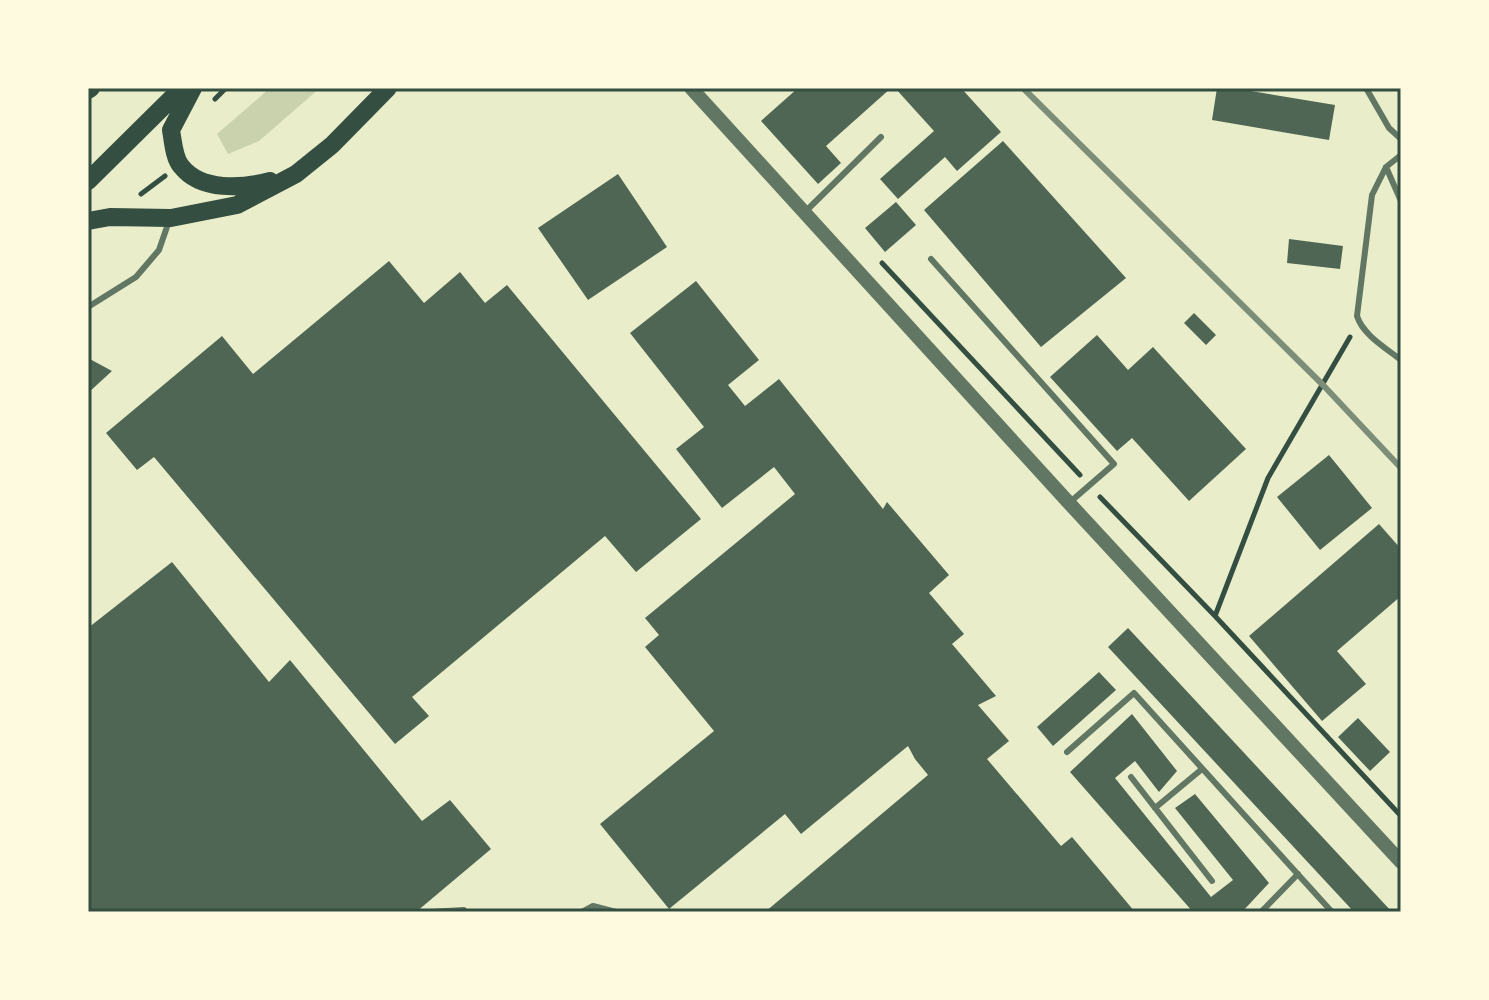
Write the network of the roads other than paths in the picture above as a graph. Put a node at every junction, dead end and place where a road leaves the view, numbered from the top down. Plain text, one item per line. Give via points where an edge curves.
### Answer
1 (182, 88) edge
2 (193, 88) edge
3 (388, 88) edge
4 (691, 88) edge
5 (1366, 88) edge
6 (881, 137) dead end
7 (1401, 139) edge
8 (1401, 155) edge
9 (1386, 167) junction
10 (296, 174) junction
11 (88, 181) edge
12 (1401, 201) edge
13 (804, 214) junction
14 (171, 218) junction
15 (88, 221) edge
16 (931, 259) dead end
17 (88, 307) edge
18 (1401, 360) edge
19 (1069, 503) junction
20 (1067, 752) dead end
21 (1202, 769) junction
22 (1131, 777) dead end
23 (1155, 808) junction
24 (1401, 862) edge
25 (1298, 874) junction
26 (1212, 881) dead end
27 (429, 912) edge
28 (465, 912) edge
29 (582, 912) edge
30 (616, 912) edge
31 (1261, 912) edge
32 (1332, 912) edge

1 - 11 main road
2 - 10 main road via 171,130 179,165 193,177 221,187
3 - 10 main road
4 - 13 street
5 - 7 lane
6 - 13 lane
8 - 9 lane
9 - 12 lane
9 - 18 lane via 1372,195 1357,311 1365,330
10 - 14 main road via 237,205
13 - 19 street
14 - 15 main road
14 - 17 lane via 159,250 136,277
16 - 19 lane via 1114,464
19 - 24 street
20 - 21 lane via 1134,693
21 - 23 lane
21 - 25 lane
22 - 23 lane
23 - 26 lane
25 - 31 lane
25 - 32 lane
27 - 28 lane
29 - 30 lane via 593,906

